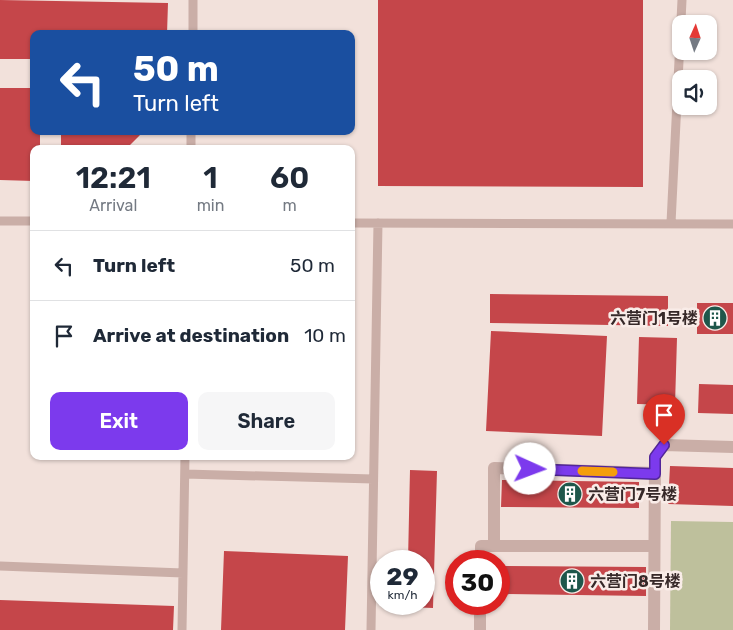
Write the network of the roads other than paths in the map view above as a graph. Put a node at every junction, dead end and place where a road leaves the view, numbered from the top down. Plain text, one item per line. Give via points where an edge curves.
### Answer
1 (193, 0) edge
2 (682, 0) edge
3 (192, 30) edge
4 (0, 221) edge
5 (30, 221) edge
6 (355, 222) edge
7 (378, 223) junction
8 (671, 223) junction
9 (733, 224) edge
10 (733, 447) edge
11 (185, 460) edge
12 (185, 474) junction
13 (655, 474) junction
14 (373, 479) junction
15 (494, 546) junction
16 (653, 546) junction
17 (480, 550) edge
18 (0, 566) edge
19 (183, 573) junction
20 (480, 615) edge
21 (182, 630) edge
22 (371, 630) edge
23 (480, 630) edge
24 (654, 630) edge

1 - 3 lane
2 - 8 lane
4 - 5 lane
6 - 7 lane
7 - 8 lane
7 - 14 lane
8 - 9 lane
10 - 13 street via 664,445 655,457
11 - 12 lane
12 - 14 lane
12 - 19 lane
13 - 15 street via 494,468
13 - 16 street
14 - 22 lane
15 - 16 street
15 - 17 street via 480,546
16 - 24 street
18 - 19 lane
19 - 21 lane
20 - 23 street

